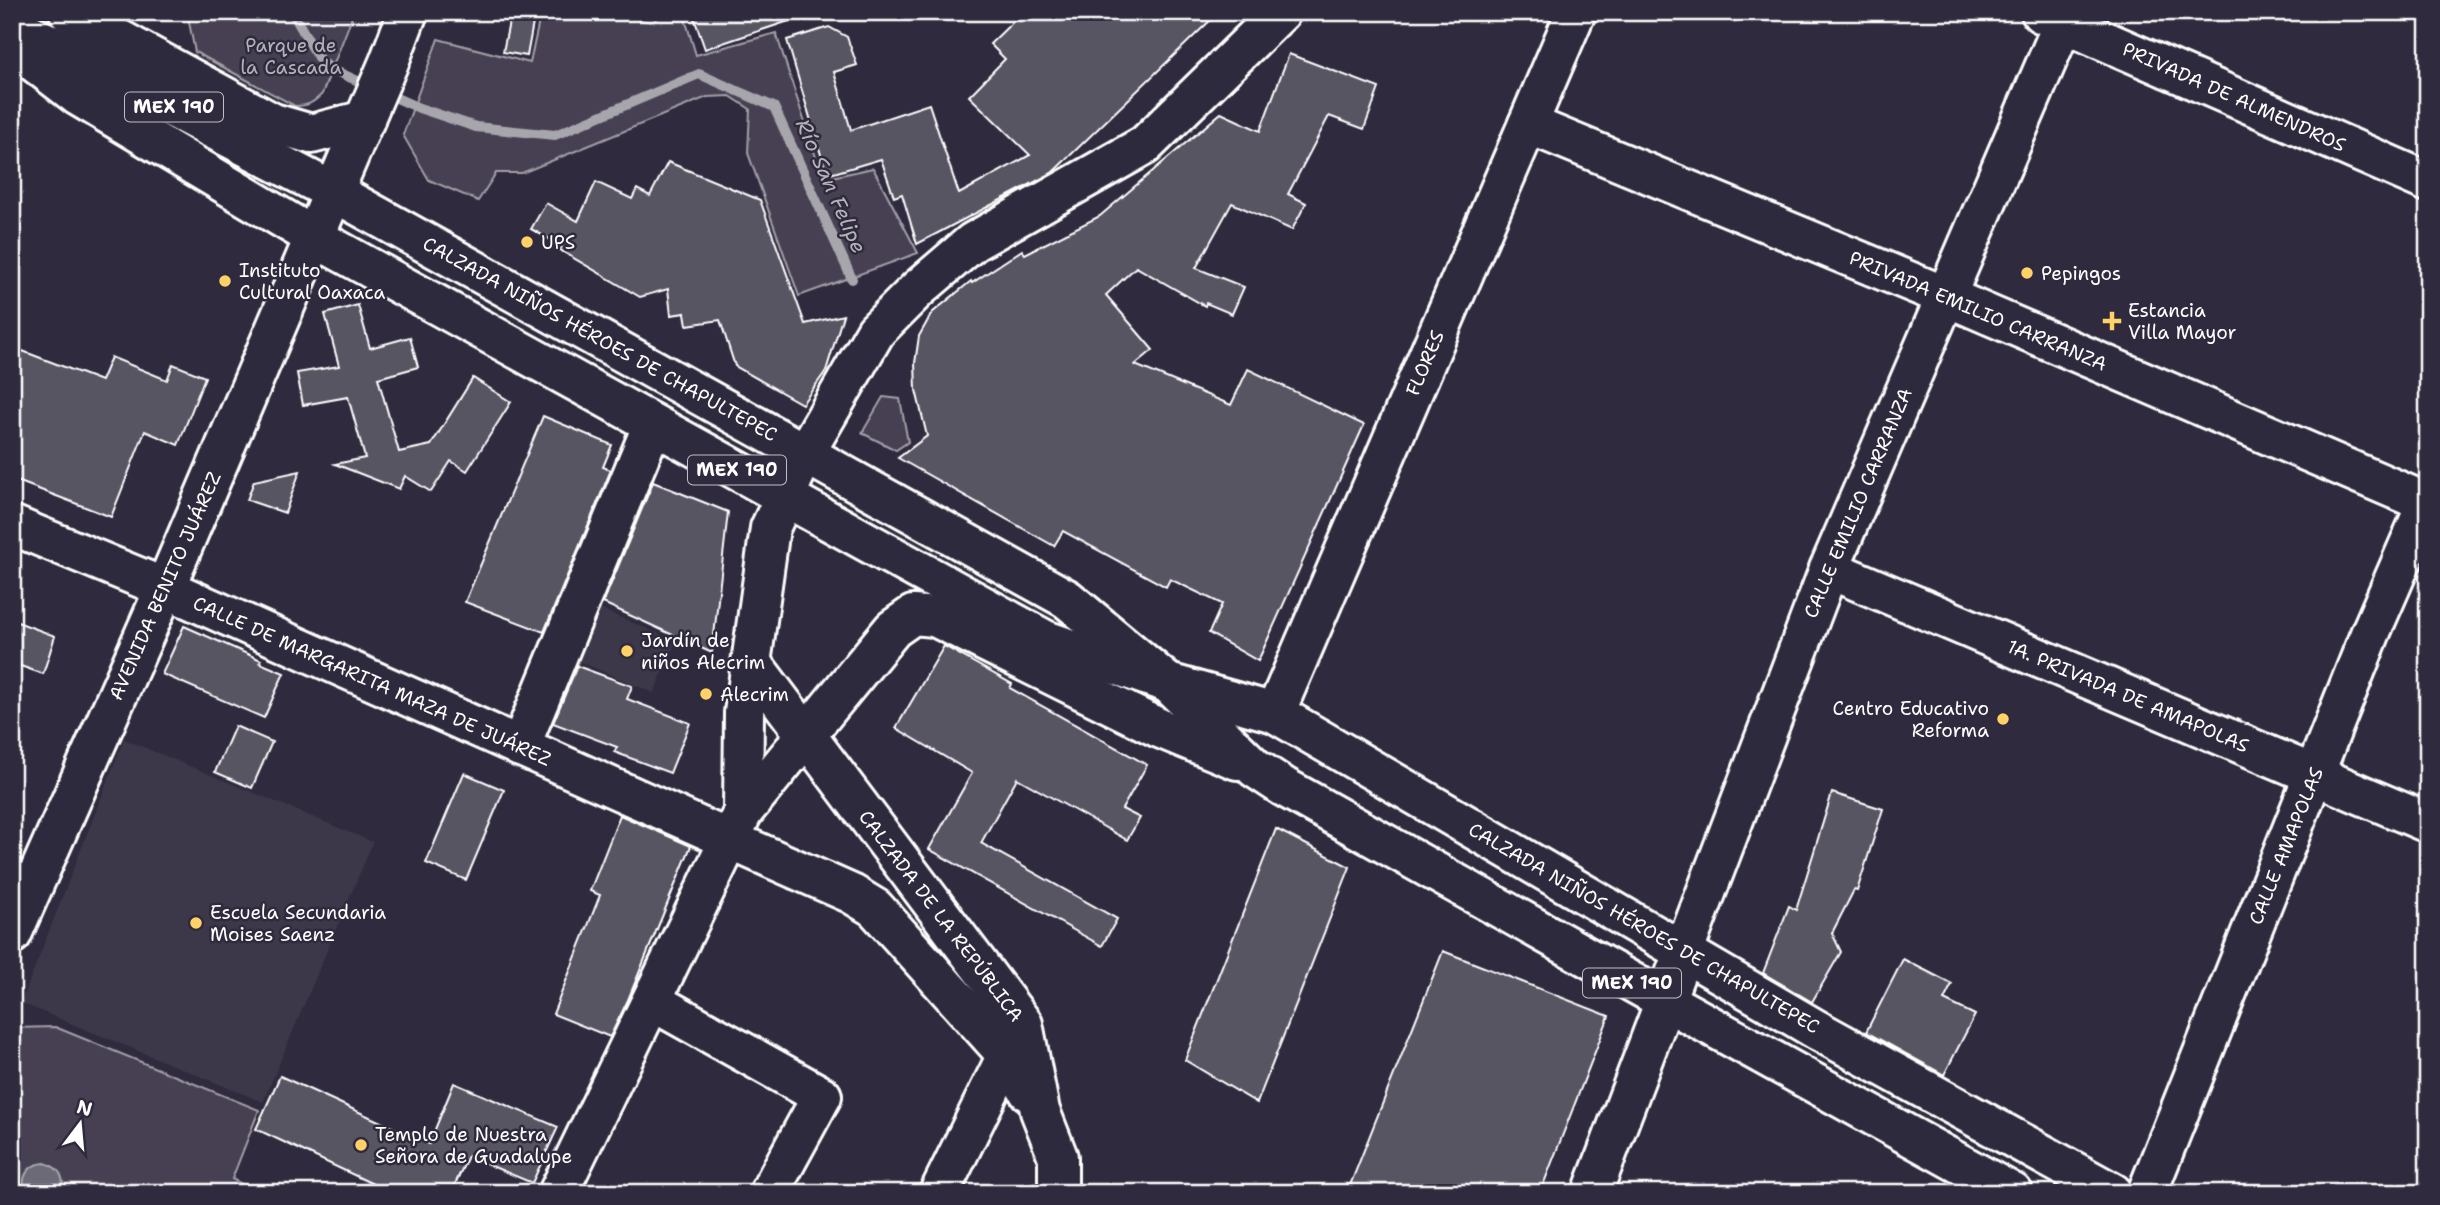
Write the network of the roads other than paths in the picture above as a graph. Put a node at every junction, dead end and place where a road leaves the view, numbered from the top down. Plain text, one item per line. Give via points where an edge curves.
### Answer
1 (69, 12) edge
2 (408, 12) edge
3 (1281, 12) edge
4 (1576, 12) edge
5 (2057, 16) edge
6 (12, 24) edge
7 (12, 45) edge
8 (365, 120) junction
9 (1528, 124) junction
10 (2428, 182) edge
11 (334, 192) junction
12 (314, 237) junction
13 (1945, 296) junction
14 (653, 424) junction
15 (805, 453) junction
16 (785, 496) junction
17 (2427, 502) edge
18 (12, 525) edge
19 (2416, 559) edge
20 (1829, 569) junction
21 (165, 588) junction
22 (752, 663) junction
23 (1168, 683) junction
24 (1275, 713) junction
25 (806, 735) junction
26 (520, 747) junction
27 (1255, 768) junction
28 (2314, 774) junction
29 (2428, 823) edge
30 (737, 826) junction
31 (12, 934) edge
32 (1683, 950) junction
33 (1664, 1000) junction
34 (652, 1001) junction
35 (1015, 1039) junction
36 (558, 1193) edge
37 (769, 1193) edge
38 (939, 1193) edge
39 (1058, 1193) edge
40 (1592, 1193) edge
41 (2013, 1193) edge
42 (2113, 1193) edge
43 (2147, 1193) edge

1 - 8 main road via 273,123 311,134
2 - 8 main road, AVENIDA BENITO JUÁREZ
3 - 15 main road via 1145,145 973,242 918,289 876,331
4 - 9 main road, FLORES
5 - 10 main road, PRIVADA DE ALMENDROS
5 - 13 main road, CALLE EMILIO CARRANZA
6 - 11 main road, CALZADA NIÑOS HÉROES DE CHAPULTEPEC / MEX 190
7 - 12 main road, CALZADA NIÑOS HÉROES DE CHAPULTEPEC / MEX 190 via 78,96
8 - 11 main road, AVENIDA BENITO JUÁREZ
9 - 13 main road, PRIVADA EMILIO CARRANZA
9 - 24 main road, FLORES
11 - 12 main road, AVENIDA BENITO JUÁREZ
11 - 15 main road, CALZADA NIÑOS HÉROES DE CHAPULTEPEC / MEX 190
12 - 14 main road, CALZADA NIÑOS HÉROES DE CHAPULTEPEC / MEX 190
12 - 21 main road, AVENIDA BENITO JUÁREZ
13 - 17 main road, PRIVADA EMILIO CARRANZA
13 - 20 main road, CALLE EMILIO CARRANZA
14 - 16 main road, CALZADA NIÑOS HÉROES DE CHAPULTEPEC / MEX 190
14 - 26 main road
15 - 16 main road
15 - 23 main road, CALZADA NIÑOS HÉROES DE CHAPULTEPEC / MEX 190 via 1067,599
16 - 22 main road via 770,528
16 - 23 main road, CALZADA NIÑOS HÉROES DE CHAPULTEPEC / MEX 190 via 1045,640
17 - 19 main road, CALLE AMAPOLAS
18 - 21 main road, CALLE DE MARGARITA MAZA DE JUÁREZ
19 - 28 main road, CALLE AMAPOLAS
20 - 28 main road, 1A. PRIVADA DE AMAPOLAS
20 - 32 main road, CALLE EMILIO CARRANZA
21 - 26 main road, CALLE DE MARGARITA MAZA DE JUÁREZ
21 - 31 main road, AVENIDA BENITO JUÁREZ
22 - 25 main road, CALZADA DE LA REPÚBLICA
22 - 30 main road
23 - 24 main road, CALZADA NIÑOS HÉROES DE CHAPULTEPEC / MEX 190
23 - 27 main road, CALZADA NIÑOS HÉROES DE CHAPULTEPEC / MEX 190
24 - 32 main road, CALZADA NIÑOS HÉROES DE CHAPULTEPEC / MEX 190
25 - 27 main road via 893,629 913,615 935,617 1159,728
25 - 30 main road
25 - 35 main road, CALZADA DE LA REPÚBLICA
26 - 30 main road, CALLE DE MARGARITA MAZA DE JUÁREZ
27 - 33 main road, CALZADA NIÑOS HÉROES DE CHAPULTEPEC / MEX 190
28 - 29 main road, 1A. PRIVADA DE AMAPOLAS
28 - 43 main road, CALLE AMAPOLAS
30 - 34 main road
30 - 35 main road, CALZADA DE LA REPÚBLICA via 875,908
32 - 33 main road, CALLE EMILIO CARRANZA
32 - 42 main road, CALZADA NIÑOS HÉROES DE CHAPULTEPEC / MEX 190 via 1817,1030
33 - 40 main road, CALLE EMILIO CARRANZA
33 - 41 main road, CALZADA NIÑOS HÉROES DE CHAPULTEPEC / MEX 190
34 - 36 main road
34 - 37 main road via 821,1097
35 - 38 main road
35 - 39 main road, CALZADA DE LA REPÚBLICA via 1058,1157

